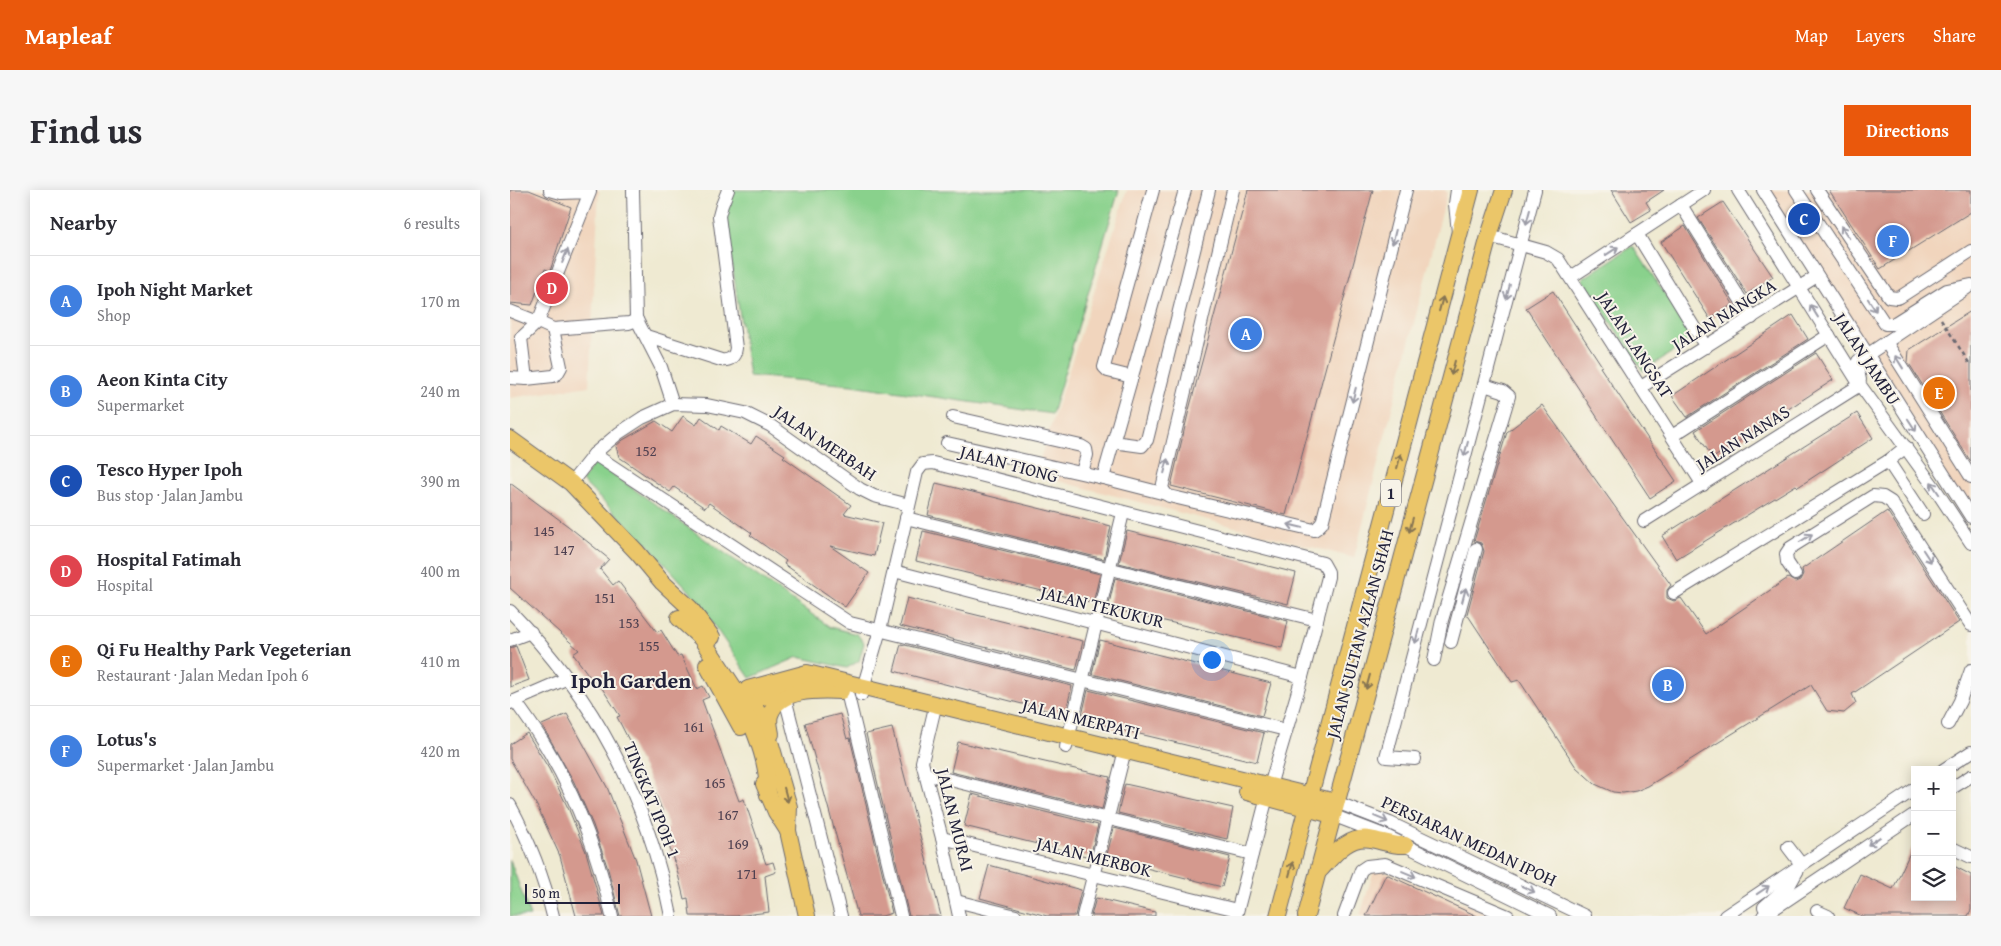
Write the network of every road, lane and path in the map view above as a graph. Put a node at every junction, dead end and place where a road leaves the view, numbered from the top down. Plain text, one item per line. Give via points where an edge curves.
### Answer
1 (550, 190) edge
2 (632, 190) edge
3 (728, 190) edge
4 (1152, 190) edge
5 (1185, 190) edge
6 (1209, 190) edge
7 (1233, 190) edge
8 (1406, 190) edge
9 (1457, 190) edge
10 (1504, 190) edge
11 (1535, 190) edge
12 (1704, 190) edge
13 (1738, 190) edge
14 (1763, 190) edge
15 (1796, 190) edge
16 (1817, 190) edge
17 (595, 191) edge
18 (1472, 194) edge
19 (1681, 205) junction
20 (1637, 234) junction
21 (1489, 236) junction
22 (1459, 237) junction
23 (1521, 245) junction
24 (1971, 251) edge
25 (1872, 272) junction
26 (1817, 276) junction
27 (1571, 277) junction
28 (1857, 283) junction
29 (1971, 285) edge
30 (1799, 288) junction
31 (1935, 309) junction
32 (510, 311) edge
33 (1752, 318) junction
34 (638, 320) junction
35 (538, 322) junction
36 (552, 329) junction
37 (516, 335) edge
38 (1829, 335) junction
39 (646, 336) junction
40 (1886, 342) junction
41 (1706, 347) junction
42 (1867, 355) junction
43 (1971, 366) edge
44 (1132, 377) junction
45 (510, 378) edge
46 (526, 379) junction
47 (1860, 384) junction
48 (1484, 385) junction
49 (1641, 387) junction
50 (673, 404) junction
51 (953, 417) dead end
52 (1672, 436) junction
53 (510, 439) edge
54 (1113, 442) junction
55 (947, 443) dead end
56 (1906, 447) junction
57 (594, 454) junction
58 (1888, 461) junction
59 (1082, 472) junction
60 (1971, 477) edge
61 (1103, 478) junction
62 (571, 483) junction
63 (1703, 484) junction
64 (1166, 494) junction
65 (909, 505) junction
66 (1123, 512) junction
67 (1923, 514) dead end
68 (1971, 517) edge
69 (906, 518) junction
70 (1644, 521) dead end
71 (1971, 543) edge
72 (1476, 549) dead end
73 (1110, 568) junction
74 (894, 571) junction
75 (1795, 574) dead end
76 (662, 582) junction
77 (1674, 593) dead end
78 (510, 611) edge
79 (679, 618) junction
80 (1317, 620) junction
81 (1970, 623) edge
82 (1096, 624) junction
83 (880, 630) junction
84 (531, 632) junction
85 (510, 640) edge
86 (1451, 642) dead end
87 (1434, 660) dead end
88 (1971, 670) edge
89 (1302, 677) junction
90 (568, 678) junction
91 (1082, 680) junction
92 (853, 691) junction
93 (748, 695) junction
94 (785, 698) junction
95 (512, 702) edge
96 (935, 708) junction
97 (1948, 724) dead end
98 (1286, 730) junction
99 (1067, 741) junction
100 (771, 745) junction
101 (1971, 752) edge
102 (1124, 756) junction
103 (1414, 760) dead end
104 (1950, 766) edge
105 (926, 774) junction
106 (1971, 776) edge
107 (1956, 785) edge
108 (1269, 792) junction
109 (1911, 792) edge
110 (768, 794) junction
111 (1309, 802) junction
112 (510, 805) edge
113 (1334, 808) junction
114 (1911, 817) edge
115 (1108, 819) junction
116 (515, 827) edge
117 (788, 831) junction
118 (942, 838) junction
119 (1405, 845) junction
120 (1788, 847) dead end
121 (1956, 850) edge
122 (1252, 854) junction
123 (1971, 857) edge
124 (1801, 864) junction
125 (1316, 874) junction
126 (1094, 875) junction
127 (956, 901) junction
128 (1237, 913) edge
129 (553, 916) edge
130 (612, 916) edge
131 (671, 916) edge
132 (807, 916) edge
133 (841, 916) edge
134 (900, 916) edge
135 (959, 916) edge
136 (1016, 916) edge
137 (1084, 916) edge
138 (1278, 916) edge
139 (1306, 916) edge
140 (1344, 916) edge
141 (1508, 916) edge
142 (1550, 916) edge
143 (1585, 916) edge
144 (1725, 916) edge
145 (1755, 916) edge
146 (1763, 916) edge

1 - 17 street via 561,193
2 - 34 street
3 - 39 street via 719,216 735,354 727,361 721,360
4 - 44 street via 1104,367
5 - 44 street
6 - 54 street via 1147,440 1142,446
64 -> 7 street via 1162,484
8 -> 64 street via 1320,526 1310,530
9 - 22 street via 1455,204
10 - 21 main road, JALAN SULTAN AZLAN SHAH / 1
11 -> 23 street
12 - 19 street
13 - 30 street, JALAN JAMBU
14 - 26 street, JALAN JAMBU
15 - 28 street
25 -> 16 street
35 -> 17 street
18 - 22 main road, JALAN SULTAN AZLAN SHAH / 1
19 - 20 street
19 - 33 street
27 -> 20 street
20 - 41 street
21 - 23 street, JALAN LANGSAT
21 -> 113 main road, JALAN SULTAN AZLAN SHAH / 1
111 -> 22 main road, JALAN SULTAN AZLAN SHAH / 1
23 - 27 street, JALAN LANGSAT via 1554,256
23 -> 48 street
24 - 25 street via 1897,298 1887,294
25 - 28 street
26 - 30 street, JALAN NANGKA
26 - 42 street, JALAN JAMBU
27 - 49 street, JALAN LANGSAT
28 -> 29 street via 1882,322 1889,325 1947,290
29 - 31 street
30 - 33 street, JALAN NANGKA
38 -> 30 street, JALAN JAMBU
31 - 40 street
31 - 43 path
32 - 35 street
33 - 41 street, JALAN NANGKA
34 - 36 street via 629,324
34 - 39 street
35 - 36 street
35 - 37 street
36 - 46 street via 560,370 553,376
37 - 46 street
38 - 47 street, JALAN JAMBU
38 - 52 street
39 - 50 street via 661,367
40 - 42 street
60 -> 40 street
41 - 49 street, JALAN NANGKA
42 - 47 street via 1857,363
42 -> 68 street, JALAN JAMBU
44 - 54 street
45 - 46 street
47 - 56 street, JALAN JAMBU
47 - 63 street, JALAN NANAS
48 - 87 street via 1510,396 1442,620
48 -> 103 street via 1386,757
49 - 52 street, JALAN LANGSAT
50 - 57 street, JALAN MERBAH via 619,432
50 - 65 street, JALAN MERBAH via 708,405 745,414 771,426 860,489
51 - 59 street via 1081,446 1087,455
52 - 63 street, JALAN LANGSAT
53 - 62 main road
54 - 61 street
55 - 59 street
56 - 58 street
71 -> 56 street, JALAN JAMBU
57 - 62 street, JALAN MERBAH
57 - 83 street via 848,622
58 - 67 street
58 - 77 street
59 - 61 street
61 - 64 street
62 - 76 main road
63 - 70 street, JALAN NANAS
65 - 66 street, JALAN TIONG via 917,472 928,462
65 - 69 street, JALAN TIONG
66 - 73 street
66 - 80 street, JALAN TIONG via 1318,561 1328,572
69 - 73 street
69 - 74 street, JALAN TIONG
86 -> 72 street
73 - 80 street
73 - 82 street
74 - 82 street, JALAN TEKUKUR
74 - 83 street, JALAN TIONG
75 -> 81 street via 1787,562 1786,554 1790,548 1873,496 1883,498 1891,502
76 - 79 main road
76 - 93 main road via 690,608 720,646
78 - 84 street, TINGKAT IPOH 1
79 - 93 main road via 701,638 735,692
79 - 110 main road via 744,733
80 - 89 street
82 - 89 street, JALAN TEKUKUR
82 - 91 street
83 - 91 street
83 - 92 street, JALAN TIONG
84 - 85 street
84 - 90 street, TINGKAT IPOH 1
88 - 97 street
89 - 98 street
90 - 95 street
90 - 131 street, TINGKAT IPOH 1 via 608,739 635,795 663,873
91 - 98 street
91 - 99 street
92 - 93 main road, JALAN MERPATI via 808,683
92 - 93 main road, JALAN MERPATI via 817,674 797,674
92 - 94 main road via 816,690
92 - 96 main road, JALAN MERPATI
92 - 134 street
93 - 100 main road
93 - 110 main road via 742,708 764,756
94 - 100 main road via 769,717
94 - 133 street
95 - 130 street via 545,744 573,797 590,837
96 - 99 main road, JALAN MERPATI
96 - 105 street, JALAN MURAI via 922,760
98 - 108 street
99 - 102 main road, JALAN MERPATI
100 -> 117 main road via 789,807
101 - 104 street
102 - 108 main road, JALAN MERPATI
102 - 115 street
105 - 115 street
105 - 118 street, JALAN MURAI
106 - 107 street
108 - 111 main road, JALAN MERPATI
108 - 122 street
109 - 124 street
110 - 117 main road
111 - 113 main road, JALAN MERPATI
138 -> 111 main road, JALAN SULTAN AZLAN SHAH / 1
112 - 116 street
113 - 119 street, PERSIARAN MEDAN IPOH
113 - 125 main road, JALAN SULTAN AZLAN SHAH / 1
113 -> 143 street, PERSIARAN MEDAN IPOH via 1390,823
114 -> 146 street
115 - 122 street
115 - 126 street
116 - 129 street via 544,878
117 - 132 main road
118 - 126 street, JALAN MERBOK
118 - 127 street, JALAN MURAI
119 - 125 main road via 1367,838 1349,842
119 - 142 street, PERSIARAN MEDAN IPOH
120 - 124 street
121 - 123 street
122 - 128 street
144 -> 124 street
124 - 145 street via 1790,884
125 - 139 main road, JALAN SULTAN AZLAN SHAH / 1
126 - 128 street, JALAN MERBOK
126 - 137 street
127 - 135 street, JALAN MURAI
127 - 136 street
140 -> 141 street via 1361,870 1366,866 1385,864

